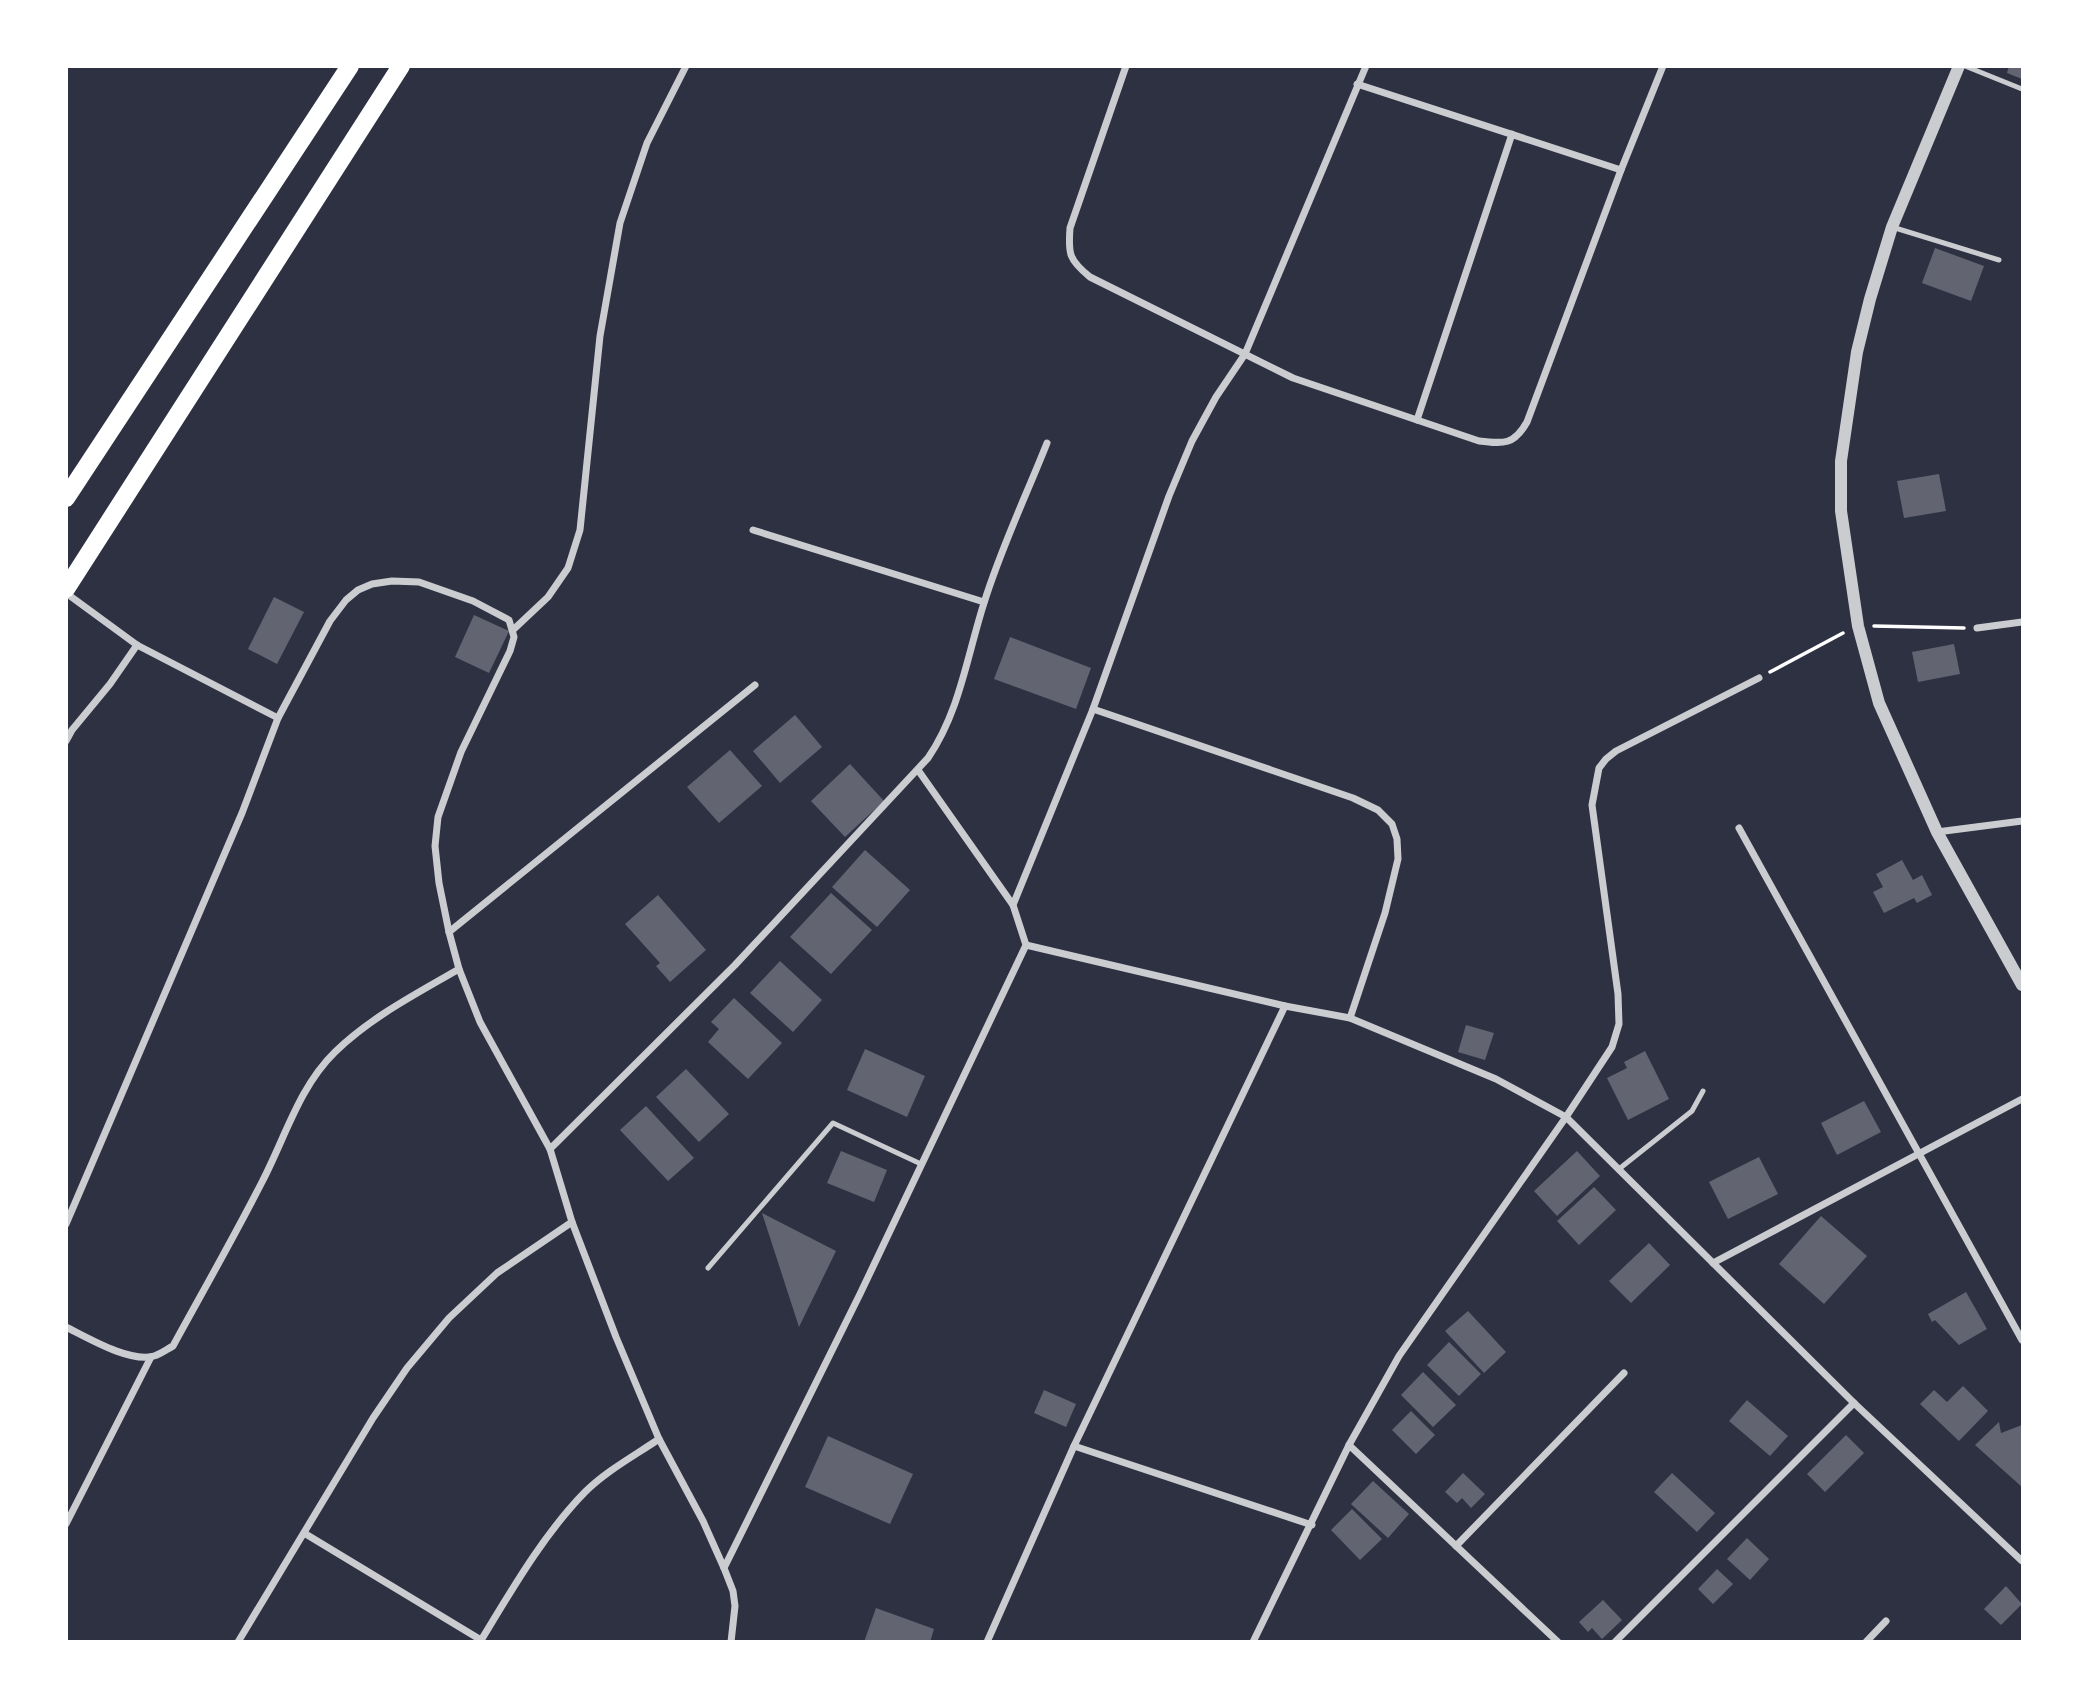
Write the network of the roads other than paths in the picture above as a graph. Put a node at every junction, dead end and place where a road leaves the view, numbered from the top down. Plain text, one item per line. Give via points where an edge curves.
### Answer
1 (350, 66) edge
2 (401, 66) edge
3 (686, 66) edge
4 (1126, 66) edge
5 (1366, 66) edge
6 (1663, 66) edge
7 (1959, 66) edge
8 (1965, 66) edge
9 (1357, 84) junction
10 (2022, 89) edge
11 (1512, 134) junction
12 (1621, 170) junction
13 (1892, 227) junction
14 (1998, 260) dead end
15 (1245, 354) junction
16 (1417, 420) junction
17 (1047, 443) dead end
18 (66, 498) edge
19 (753, 530) dead end
20 (66, 591) edge
21 (984, 602) junction
22 (2022, 622) edge
23 (1977, 628) road end
24 (514, 629) junction
25 (137, 645) junction
26 (1759, 678) road end
27 (755, 685) dead end
28 (1093, 709) junction
29 (278, 718) junction
30 (66, 741) edge
31 (918, 770) junction
32 (2022, 821) edge
33 (1739, 828) dead end
34 (1937, 832) junction
35 (1013, 905) junction
36 (449, 932) junction
37 (1026, 945) junction
38 (459, 969) junction
39 (2022, 985) edge
40 (1285, 1006) junction
41 (1350, 1018) junction
42 (1703, 1091) dead end
43 (2022, 1099) edge
44 (1566, 1117) junction
45 (550, 1149) junction
46 (1918, 1154) junction
47 (921, 1164) junction
48 (1619, 1169) junction
49 (572, 1222) junction
50 (66, 1224) edge
51 (1713, 1263) junction
52 (708, 1268) dead end
53 (66, 1327) edge
54 (2022, 1340) edge
55 (152, 1357) junction
56 (1624, 1373) dead end
57 (1854, 1403) junction
58 (659, 1439) junction
59 (1349, 1445) junction
60 (1074, 1446) junction
61 (66, 1524) edge
62 (1312, 1525) junction
63 (304, 1533) junction
64 (1456, 1546) junction
65 (2022, 1561) edge
66 (724, 1568) junction
67 (1886, 1622) dead end
68 (480, 1641) edge
69 (732, 1641) edge
70 (238, 1642) edge
71 (987, 1642) edge
72 (1253, 1642) edge
73 (1558, 1642) edge
74 (1615, 1642) edge
75 (1866, 1642) edge

1 - 18 highway
2 - 20 highway
3 - 24 street via 647,143 620,223 600,336 580,530 568,568 548,597
4 - 15 street via 1070,228 1071,259 1090,277
5 - 9 street
6 - 12 street
7 - 13 street
8 - 10 lane
9 - 11 street
9 - 15 street
11 - 12 street
11 - 16 street
12 - 16 street via 1520,434 1499,443 1479,441
13 - 14 lane
13 - 34 street via 1857,352 1841,461 1841,511 1858,626 1879,702
15 - 16 street via 1293,378
15 - 28 street via 1204,419 1169,496
17 - 21 street
19 - 21 street
20 - 25 street
21 - 31 street via 958,699 940,740
22 - 23 street
24 - 29 street via 494,611 419,582 372,584 346,600 330,621
24 - 36 street via 510,651 461,752 438,817 435,845
25 - 29 street
25 - 30 street
26 - 44 street via 1616,751 1599,768 1592,805 1619,994 1619,1024 1612,1047
27 - 36 street
28 - 35 street
28 - 41 street via 1353,797 1378,810 1392,824 1398,859
29 - 50 street via 242,813
31 - 35 street
31 - 45 street via 734,965
32 - 34 street
33 - 46 street
34 - 39 street
35 - 37 street
36 - 38 street
37 - 40 street
37 - 47 street
38 - 45 street via 480,1022
38 - 55 street via 359,1031 314,1077 173,1346
40 - 41 street
40 - 60 street
41 - 44 street via 1496,1079
42 - 48 lane via 1692,1111
43 - 46 street
44 - 48 street
44 - 59 street via 1410,1338
45 - 49 street
46 - 51 street
46 - 54 street
47 - 52 lane via 832,1123
47 - 66 street
48 - 51 street
49 - 58 street
49 - 63 street via 497,1273 449,1318 407,1367
51 - 57 street
53 - 55 street via 130,1355
55 - 61 street
56 - 64 street
57 - 65 street
57 - 74 street
58 - 66 street
58 - 68 street via 585,1492 540,1549
59 - 62 street
59 - 64 street
60 - 62 street
60 - 71 street
62 - 72 street
63 - 68 street
63 - 70 street
64 - 73 street
66 - 69 street via 735,1606
67 - 75 street

